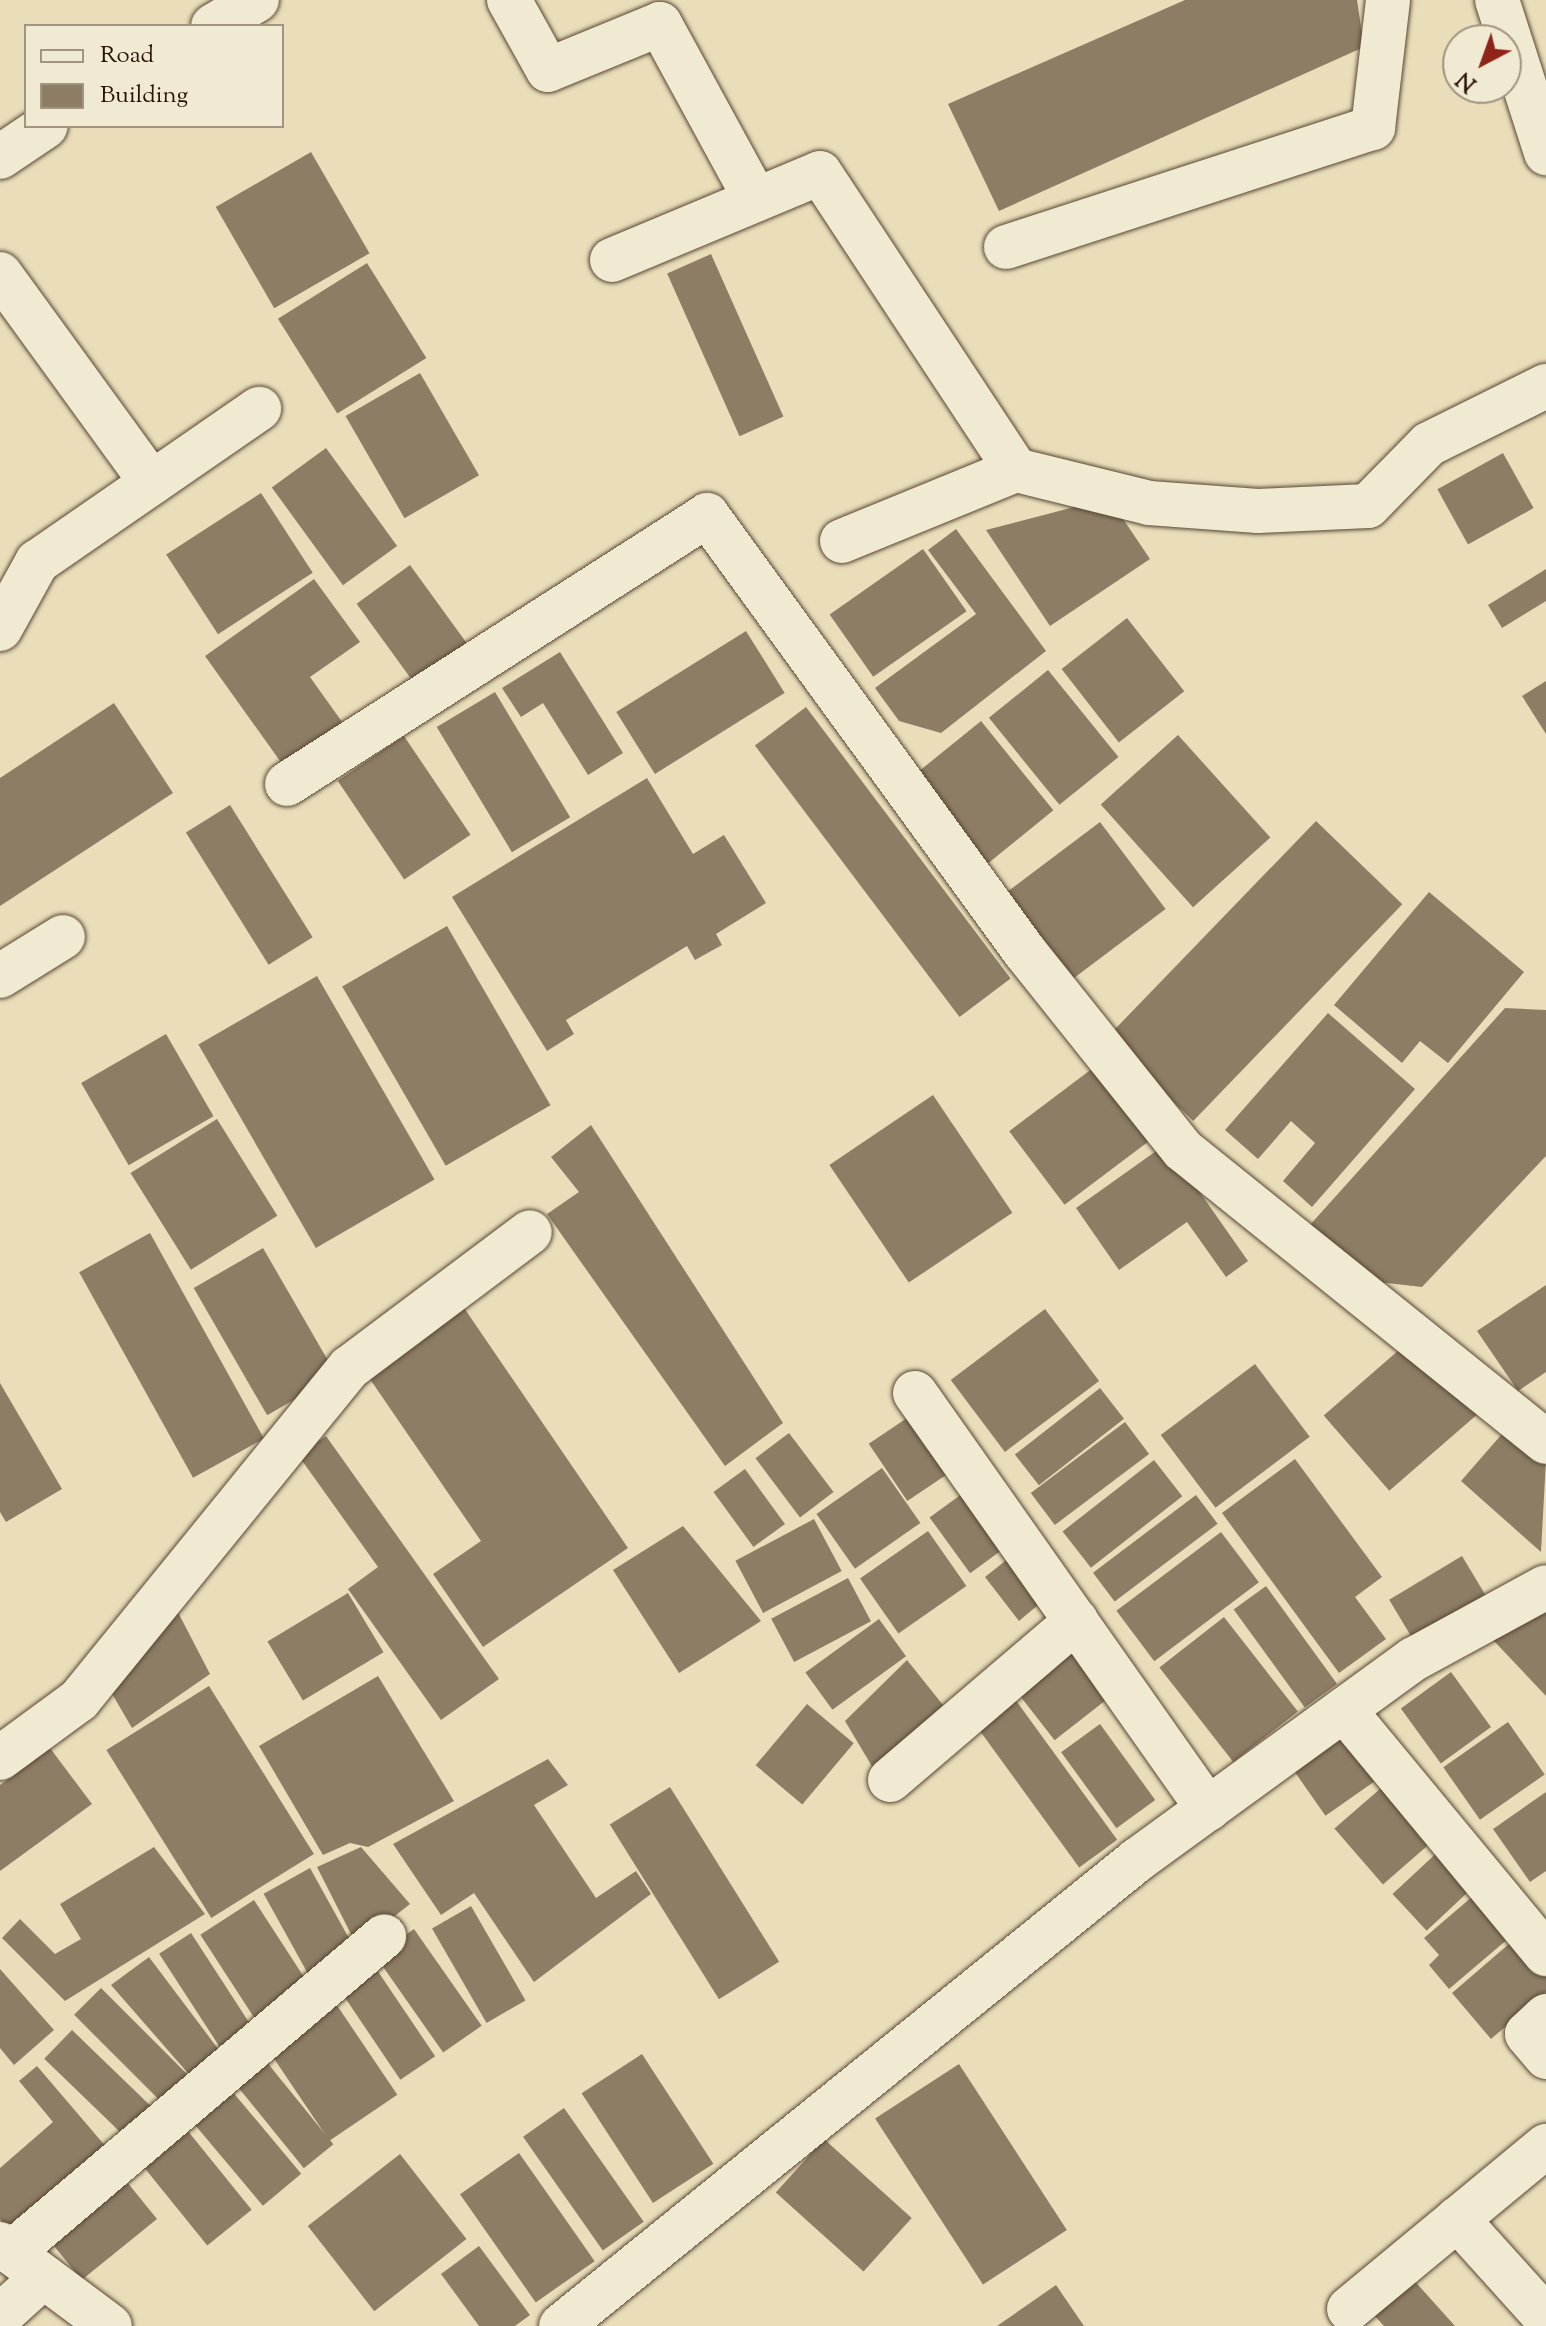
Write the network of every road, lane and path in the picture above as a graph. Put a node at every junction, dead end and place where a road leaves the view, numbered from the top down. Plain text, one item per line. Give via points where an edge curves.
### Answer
1 (257, 0) edge
2 (509, 0) edge
3 (1388, 0) edge
4 (1497, 0) edge
5 (216, 24) edge
6 (43, 128) edge
7 (1546, 153) edge
8 (0, 157) edge
9 (756, 200) junction
10 (1006, 247) dead end
11 (612, 260) dead end
12 (0, 274) edge
13 (1546, 386) edge
14 (259, 409) dead end
15 (1016, 470) junction
16 (152, 483) junction
17 (842, 541) dead end
18 (0, 629) edge
19 (287, 784) dead end
20 (63, 937) dead end
21 (0, 976) edge
22 (530, 1232) dead end
23 (915, 1393) dead end
24 (1546, 1442) edge
25 (1546, 1587) edge
26 (1076, 1621) junction
27 (1344, 1710) junction
28 (0, 1758) edge
29 (890, 1780) dead end
30 (1208, 1809) junction
31 (384, 1936) dead end
32 (1546, 1954) edge
33 (1546, 2016) edge
34 (1546, 2057) edge
35 (1546, 2146) edge
36 (1457, 2219) junction
37 (18, 2258) edge
38 (1349, 2309) dead end
39 (0, 2316) edge
40 (1546, 2318) edge
41 (110, 2326) edge
42 (561, 2326) edge

1 - 5 street
2 - 9 street via 548,70 660,24
3 - 10 street via 1373,128
4 - 7 street
6 - 8 street
9 - 11 street
9 - 15 street via 820,173
12 - 16 street
13 - 15 street via 1429,444 1368,506 1258,511 1149,503
14 - 16 street
15 - 17 street
16 - 18 street via 37,562
19 - 24 street via 707,515 1025,952 1183,1150
20 - 21 street
22 - 28 street via 349,1368 79,1700
23 - 26 street
25 - 27 street via 1414,1659
26 - 29 street
26 - 30 street
27 - 30 street
27 - 32 street
30 - 42 street
31 - 37 street
33 - 34 street via 1527,2034
35 - 36 street
36 - 38 street
36 - 40 street
37 - 39 street
37 - 41 street

